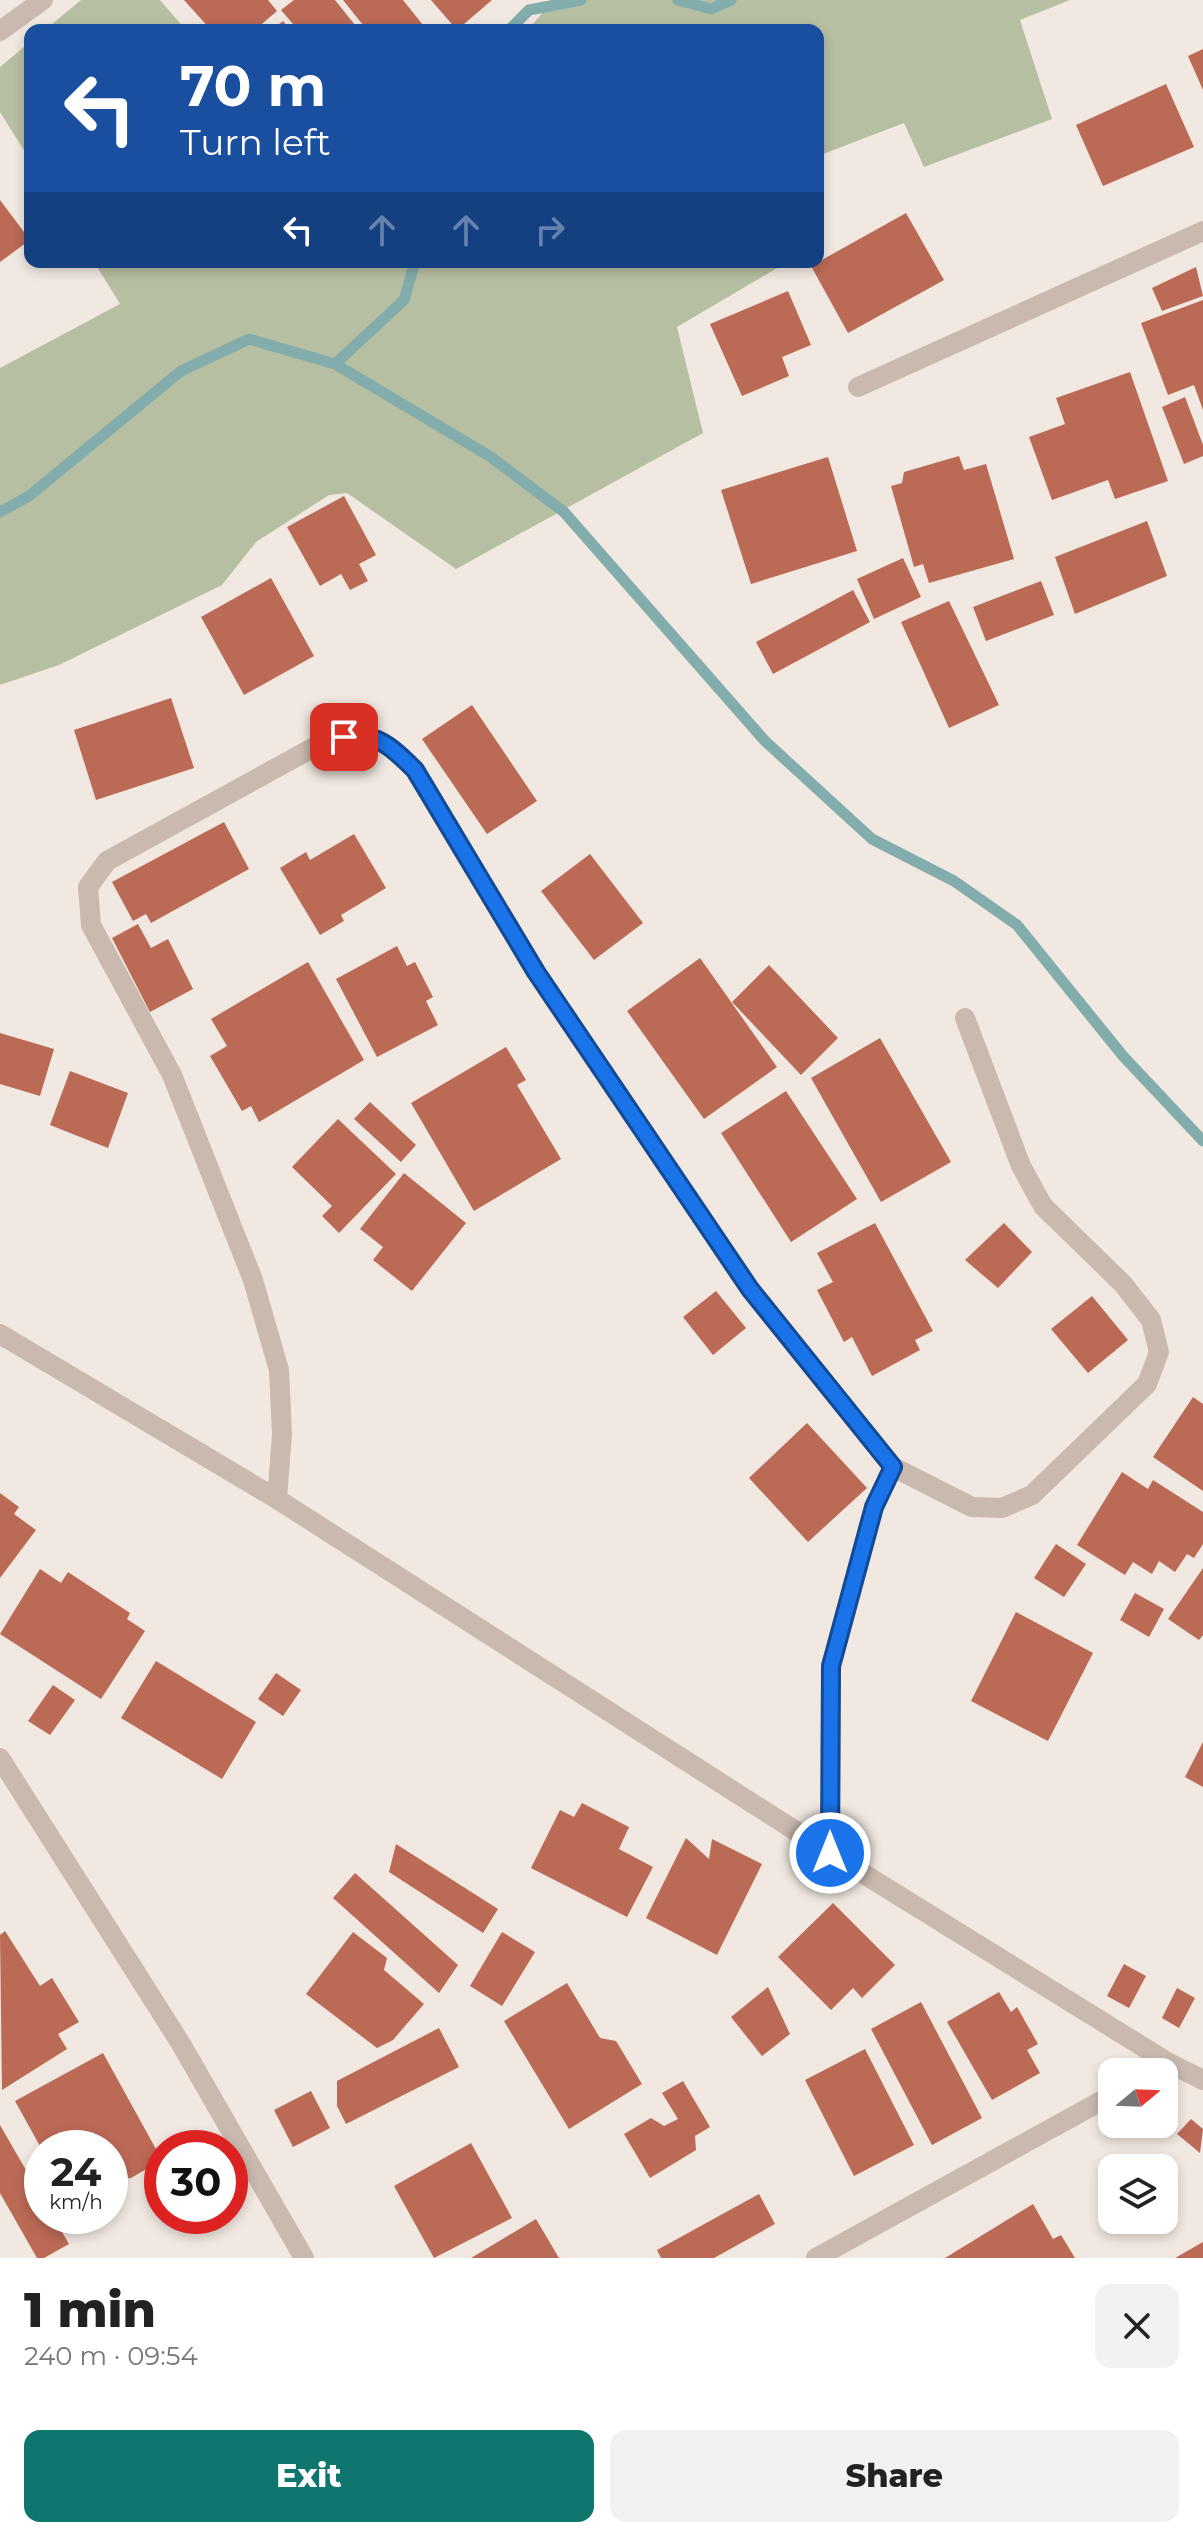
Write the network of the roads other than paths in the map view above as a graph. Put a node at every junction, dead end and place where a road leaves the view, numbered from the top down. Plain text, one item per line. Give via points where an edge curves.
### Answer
1 (43, 0) edge
2 (0, 31) edge
3 (1203, 231) edge
4 (858, 387) dead end
5 (965, 1018) dead end
6 (0, 1334) edge
7 (893, 1467) junction
8 (277, 1499) junction
9 (0, 1758) edge
10 (830, 1853) junction
11 (1146, 2058) edge
12 (1178, 2073) edge
13 (1203, 2080) edge
14 (1098, 2103) edge
15 (304, 2258) edge
16 (816, 2258) edge

1 - 2 street
3 - 4 street
5 - 7 street via 1021,1166 1043,1206 1133,1296 1151,1320 1159,1352 1147,1384 1032,1495 1002,1508 972,1507
6 - 8 street
7 - 8 street via 750,1289 536,972 415,770 389,744 360,734 327,740 107,861 88,887 91,925 172,1075 253,1280 279,1370
7 - 10 street via 874,1507 831,1666
8 - 10 street
9 - 15 street via 181,2044
10 - 11 street
12 - 13 street
14 - 16 street

